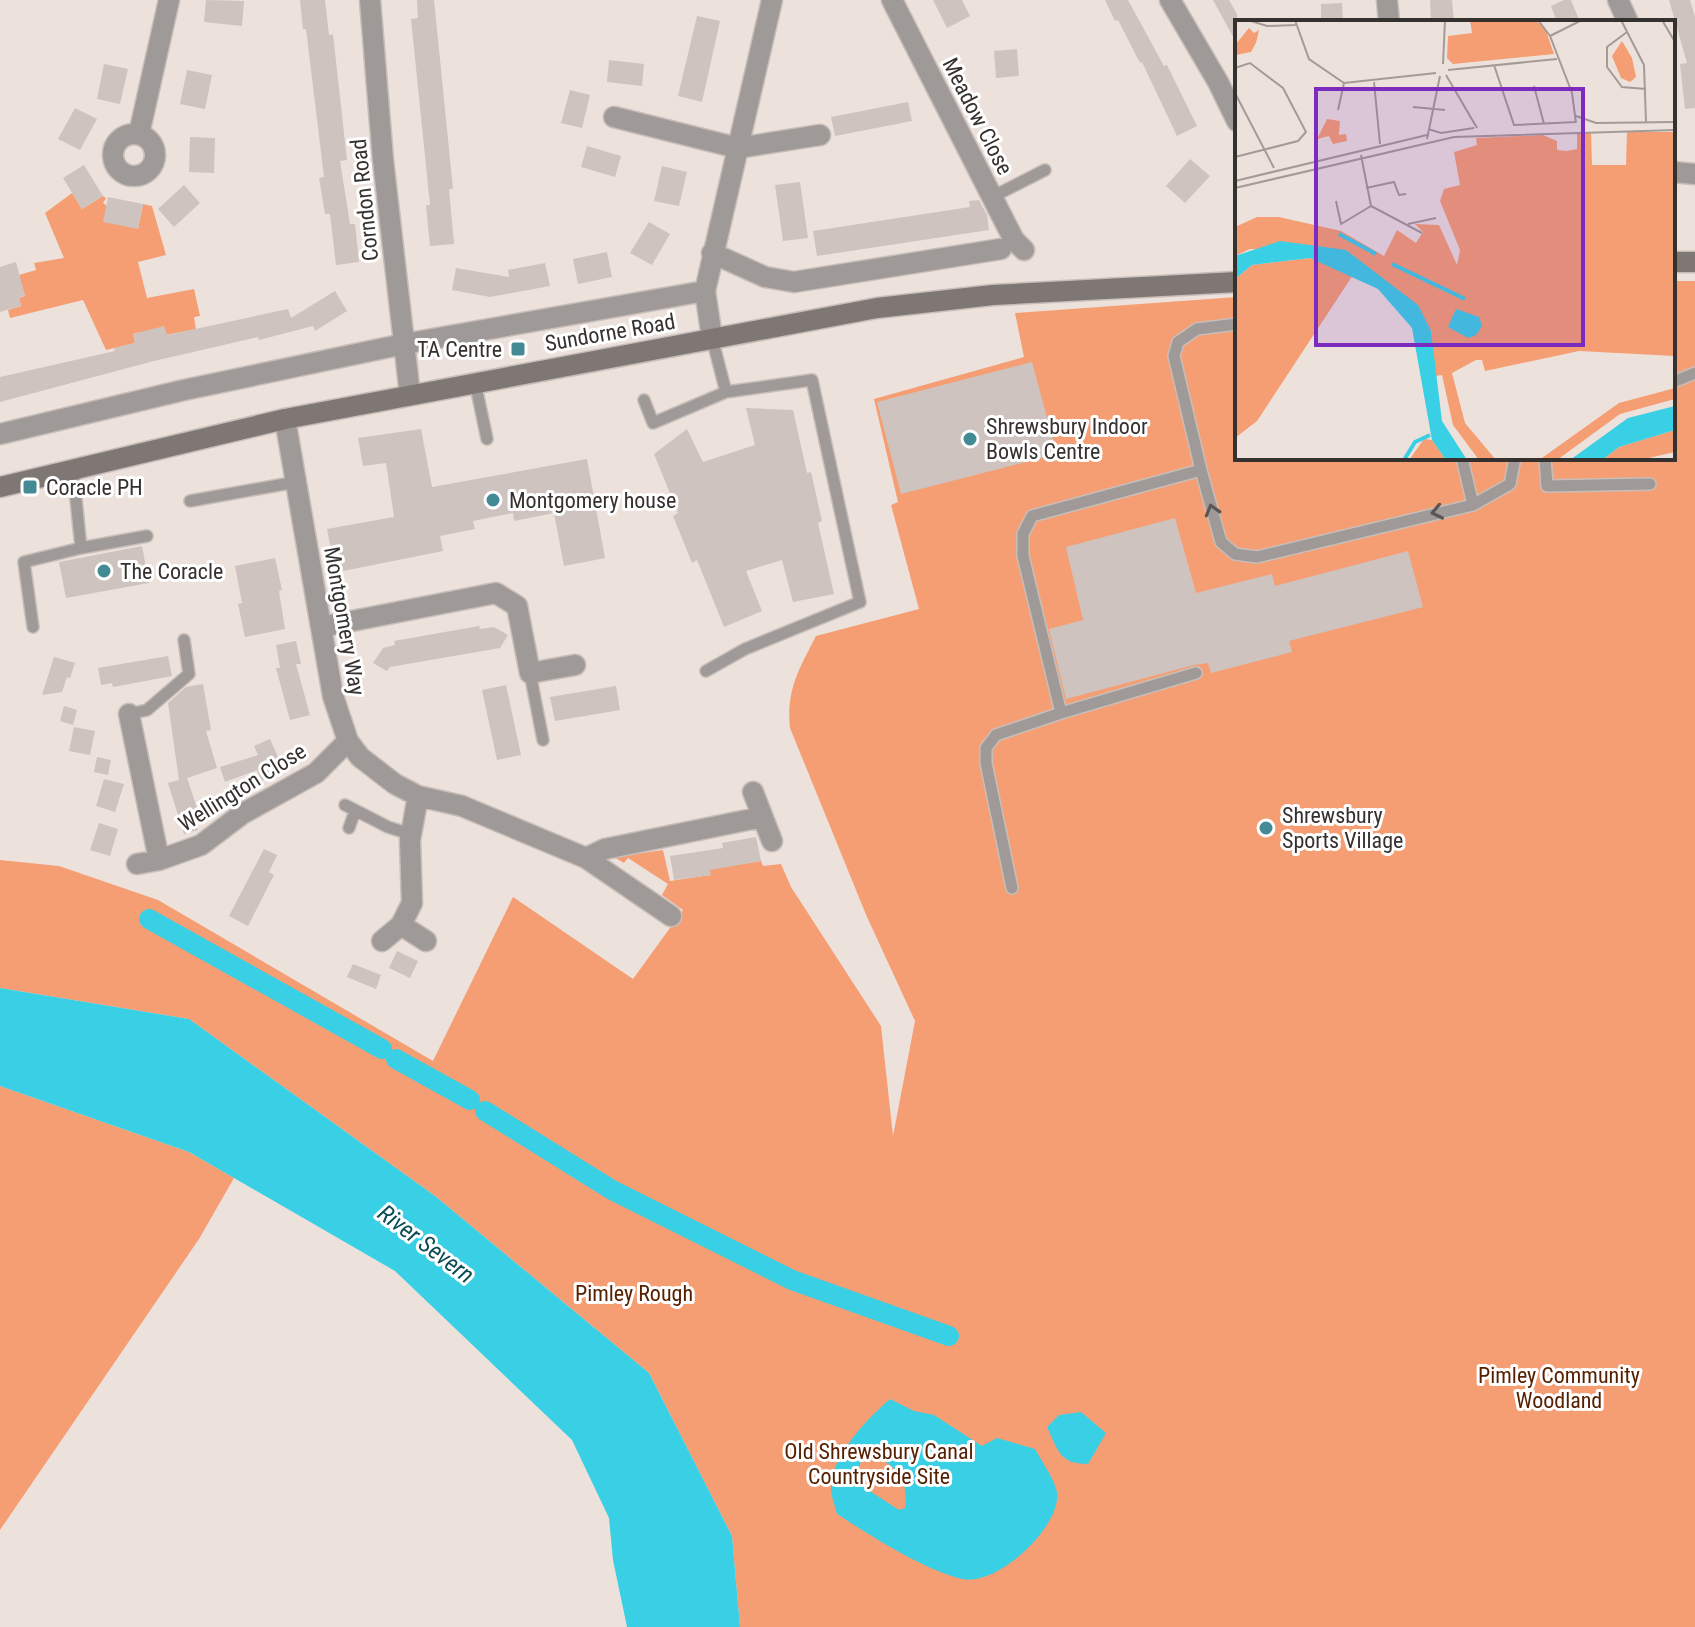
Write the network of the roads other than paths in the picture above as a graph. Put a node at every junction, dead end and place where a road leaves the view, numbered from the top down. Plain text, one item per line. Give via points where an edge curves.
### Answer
1 (169, 0) edge
2 (370, 0) edge
3 (772, 0) edge
4 (892, 0) edge
5 (1170, 0) edge
6 (1387, 0) edge
7 (1618, 0) edge
8 (1389, 20) edge
9 (1627, 20) edge
10 (614, 117) dead end
11 (1235, 117) edge
12 (139, 134) dead end
13 (820, 135) dead end
14 (738, 148) junction
15 (1045, 170) dead end
16 (1675, 172) edge
17 (1695, 174) edge
18 (992, 197) junction
19 (1001, 249) dead end
20 (1024, 250) dead end
21 (712, 253) junction
22 (1235, 282) edge
23 (705, 291) junction
24 (1235, 324) edge
25 (712, 338) junction
26 (404, 344) junction
27 (1695, 373) edge
28 (1675, 381) edge
29 (475, 382) junction
30 (726, 392) junction
31 (410, 395) junction
32 (644, 400) dead end
33 (285, 419) junction
34 (0, 434) edge
35 (487, 439) dead end
36 (1462, 460) edge
37 (1515, 460) edge
38 (1545, 460) edge
39 (73, 470) junction
40 (1201, 470) junction
41 (296, 482) junction
42 (1650, 484) dead end
43 (0, 487) edge
44 (190, 501) dead end
45 (1473, 505) junction
46 (147, 536) dead end
47 (81, 548) junction
48 (33, 627) dead end
49 (321, 627) junction
50 (184, 640) dead end
51 (575, 665) dead end
52 (706, 671) dead end
53 (530, 673) junction
54 (1196, 673) dead end
55 (1061, 713) junction
56 (129, 714) joint
57 (543, 740) dead end
58 (348, 741) junction
59 (753, 792) dead end
60 (418, 796) junction
61 (762, 817) junction
62 (349, 828) dead end
63 (410, 834) junction
64 (772, 841) dead end
65 (586, 858) junction
66 (159, 860) junction
67 (137, 864) dead end
68 (1012, 888) dead end
69 (671, 916) dead end
70 (401, 925) junction
71 (382, 941) dead end
72 (426, 941) dead end

1 - 12 street
2 - 26 street, Corndon Road
3 - 14 street
4 - 18 street, Meadow Close
5 - 11 street
6 - 8 street
7 - 9 street
10 - 14 street
13 - 14 street
14 - 21 street
15 - 18 lane
16 - 17 street
18 - 20 street, Meadow Close
19 - 21 street via 794,282 765,277
21 - 23 street
22 - 25 main road, Sundorne Road via 929,301
23 - 25 street
23 - 26 street, Sundorne Road
24 - 40 lane via 1197,329 1178,342 1174,356
25 - 29 main road, Sundorne Road
25 - 30 lane
26 - 31 street, Corndon Road
26 - 34 street, Sundorne Road
27 - 28 lane
29 - 31 main road, Sundorne Road
29 - 35 lane
30 - 32 lane via 653,423
30 - 52 lane via 812,380 860,602 745,649
31 - 33 main road, Sundorne Road
33 - 39 main road, Sundorne Road
33 - 41 street, Montgomery Way
36 - 45 lane
37 - 45 lane via 1510,484
38 - 42 lane via 1547,486
39 - 43 main road, Sundorne Road
39 - 47 lane
45 -> 40 lane via 1257,557 1235,554 1221,542
40 - 55 lane via 1032,516 1023,534 1023,556
41 - 44 lane
41 - 49 street, Montgomery Way
46 - 47 lane
47 - 48 lane via 24,562
49 - 53 street via 496,593 517,606
49 - 58 street, Montgomery Way via 333,696
50 - 56 lane via 189,674 147,710
51 - 53 street
53 - 57 lane
54 - 55 lane
55 - 68 lane via 996,735 986,748
56 - 66 street, Wellington Close
58 - 60 street, Montgomery Way via 376,771
58 - 66 street, Wellington Close via 316,773 242,814 201,845
59 - 61 street
60 - 63 street
60 - 65 street, Montgomery Way via 462,806
61 - 64 street
61 - 65 street via 605,849
62 - 63 lane via 350,808
63 - 70 street via 412,903
65 - 69 street, Montgomery Way
66 - 67 street
70 - 71 street
70 - 72 street

